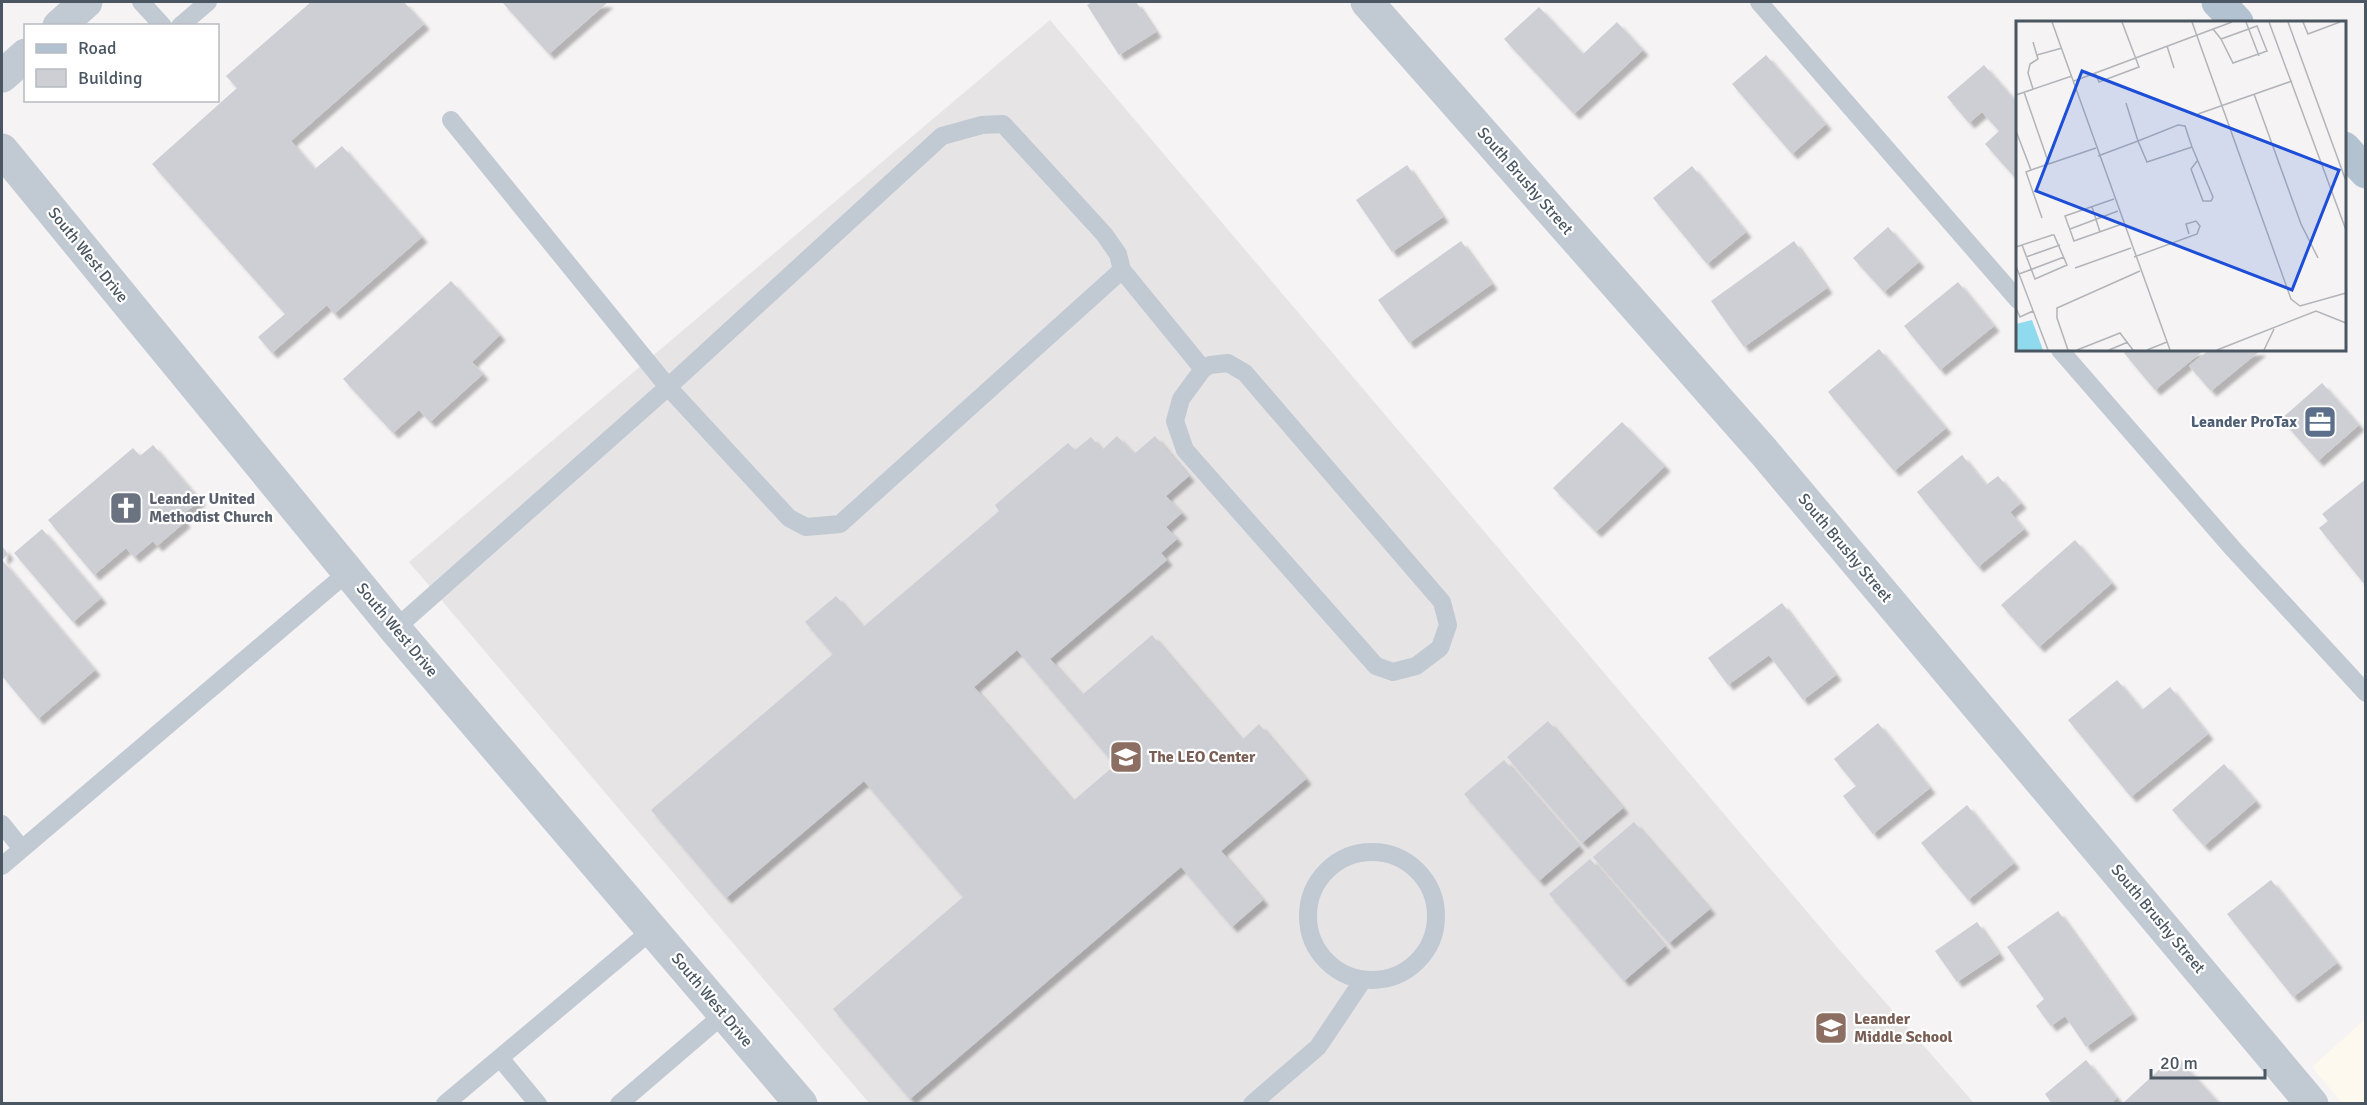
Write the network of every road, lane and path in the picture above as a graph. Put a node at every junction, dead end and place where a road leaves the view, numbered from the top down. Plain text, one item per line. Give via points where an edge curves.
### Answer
1 (86, 2) edge
2 (141, 2) edge
3 (208, 2) edge
4 (1367, 2) edge
5 (1759, 2) edge
6 (2218, 2) edge
7 (2236, 21) edge
8 (61, 24) edge
9 (161, 24) edge
10 (182, 24) edge
11 (24, 57) edge
12 (2, 76) edge
13 (451, 120) dead end
14 (2, 150) edge
15 (2346, 150) edge
16 (2366, 172) edge
17 (1122, 270) junction
18 (2016, 298) edge
19 (2061, 351) edge
20 (1203, 369) junction
21 (668, 387) junction
22 (348, 572) junction
23 (395, 628) junction
24 (2366, 693) edge
25 (2, 824) edge
26 (22, 849) junction
27 (2, 866) edge
28 (652, 930) junction
29 (1363, 980) junction
30 (723, 1014) junction
31 (500, 1058) junction
32 (798, 1103) edge
33 (446, 1104) edge
34 (538, 1104) edge
35 (619, 1104) edge
36 (1252, 1104) edge
37 (2312, 1104) edge

1 - 8 street
2 - 9 lane
3 - 10 lane
4 - 37 street, South Brushy Street via 1764,452
5 - 18 lane
6 - 7 main road
11 - 12 street
13 - 21 lane
14 - 22 street, South West Drive
15 - 16 main road
17 - 20 lane
17 - 21 lane via 840,524 806,527 789,518
17 - 21 lane via 1118,254 1104,234 1003,124 982,125 942,136
19 - 24 lane via 2234,550
20 - 20 lane via 1181,399 1175,421 1185,450 1376,666 1393,672 1416,666 1440,648 1448,625 1442,602 1245,373 1228,363
21 - 23 lane
22 - 23 street, South West Drive
22 - 26 lane
23 - 28 street, South West Drive
25 - 26 lane
26 - 27 lane
28 - 30 street, South West Drive
28 - 31 lane
29 - 29 lane via 1389,979 1412,967 1428,948 1437,924 1435,899 1424,876 1405,859 1381,851 1355,853 1332,863 1315,883 1307,907 1309,933 1320,955 1339,972
29 - 36 lane via 1318,1047
30 - 32 street, South West Drive
30 - 35 lane
31 - 33 lane
31 - 34 lane

